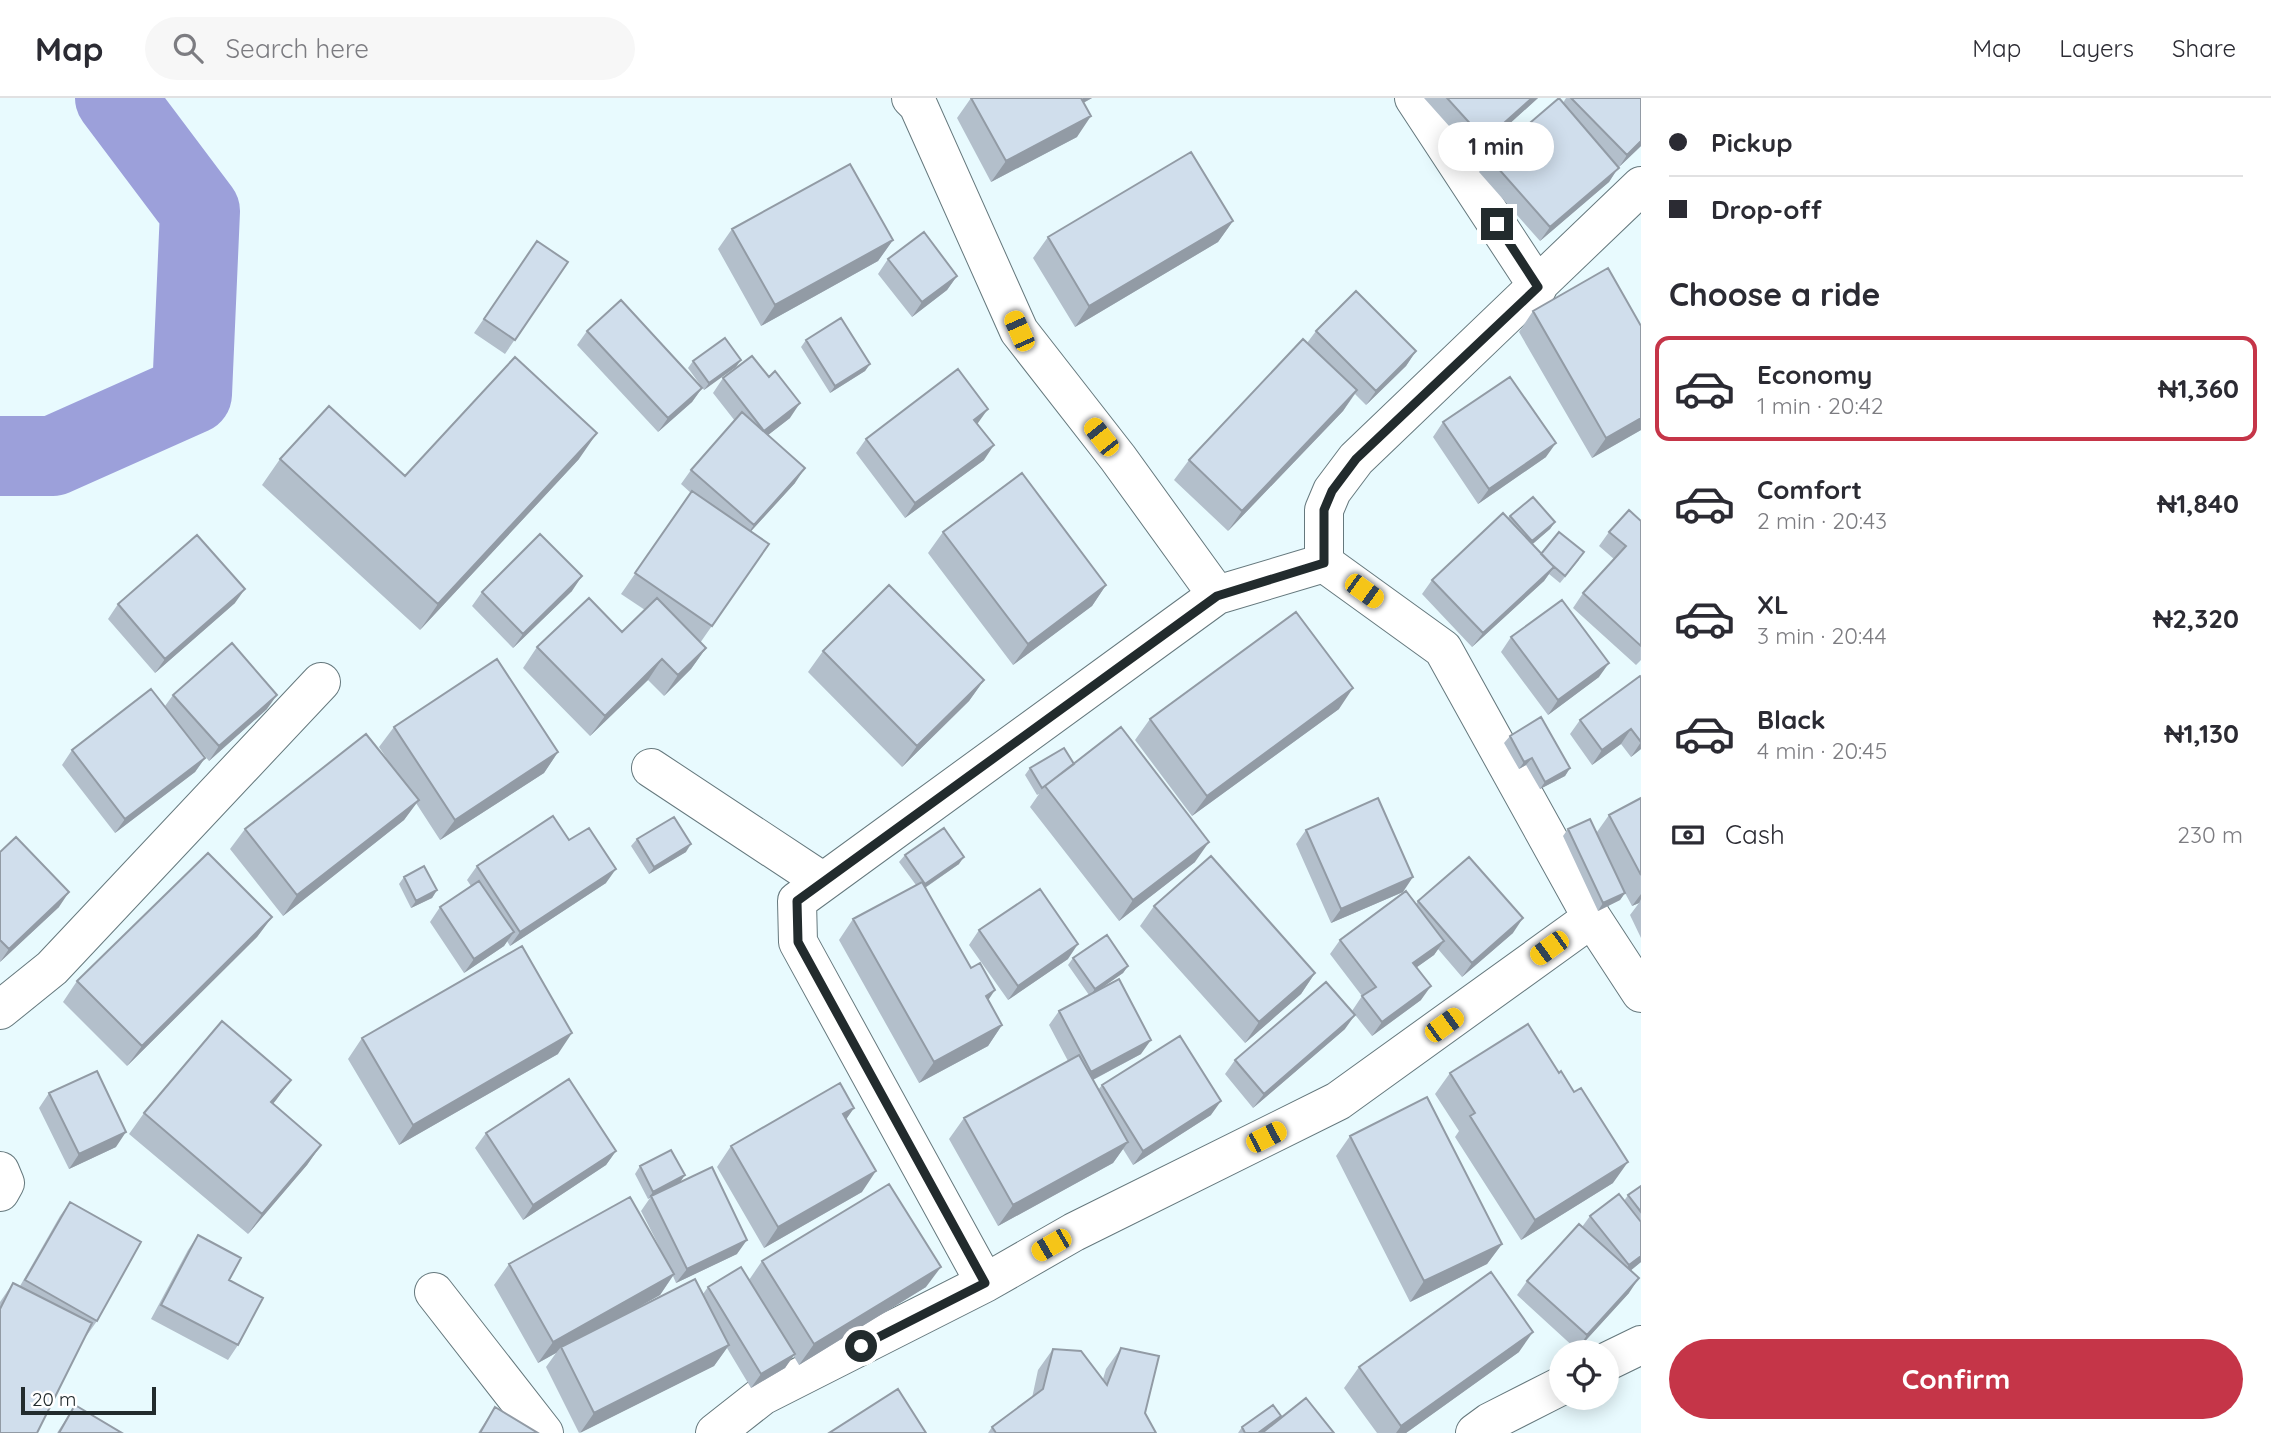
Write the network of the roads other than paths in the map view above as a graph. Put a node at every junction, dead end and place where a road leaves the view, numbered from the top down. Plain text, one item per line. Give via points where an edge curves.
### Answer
1 (911, 98) edge
2 (1415, 98) edge
3 (1641, 186) edge
4 (1538, 287) junction
5 (1324, 563) junction
6 (1217, 596) junction
7 (321, 682) dead end
8 (651, 768) dead end
9 (822, 881) junction
10 (1592, 918) junction
11 (1641, 993) edge
12 (0, 1010) edge
13 (0, 1171) edge
14 (0, 1192) edge
15 (985, 1283) junction
16 (434, 1292) dead end
17 (1641, 1345) edge
18 (1619, 1356) edge
19 (1549, 1392) edge
20 (544, 1433) edge
21 (715, 1433) edge
22 (1475, 1433) edge

1 - 6 street via 1019,331
2 - 4 street
3 - 4 street
4 - 5 street via 1356,459 1324,510
5 - 6 street
5 - 10 street via 1443,649
6 - 9 street
7 - 12 street via 52,968
8 - 9 street
9 - 15 street via 797,901 798,942
10 - 11 street
10 - 15 street via 1338,1101 1074,1232
13 - 14 street via 5,1183
15 - 21 street via 762,1396
16 - 20 street
17 - 18 street
19 - 22 street

